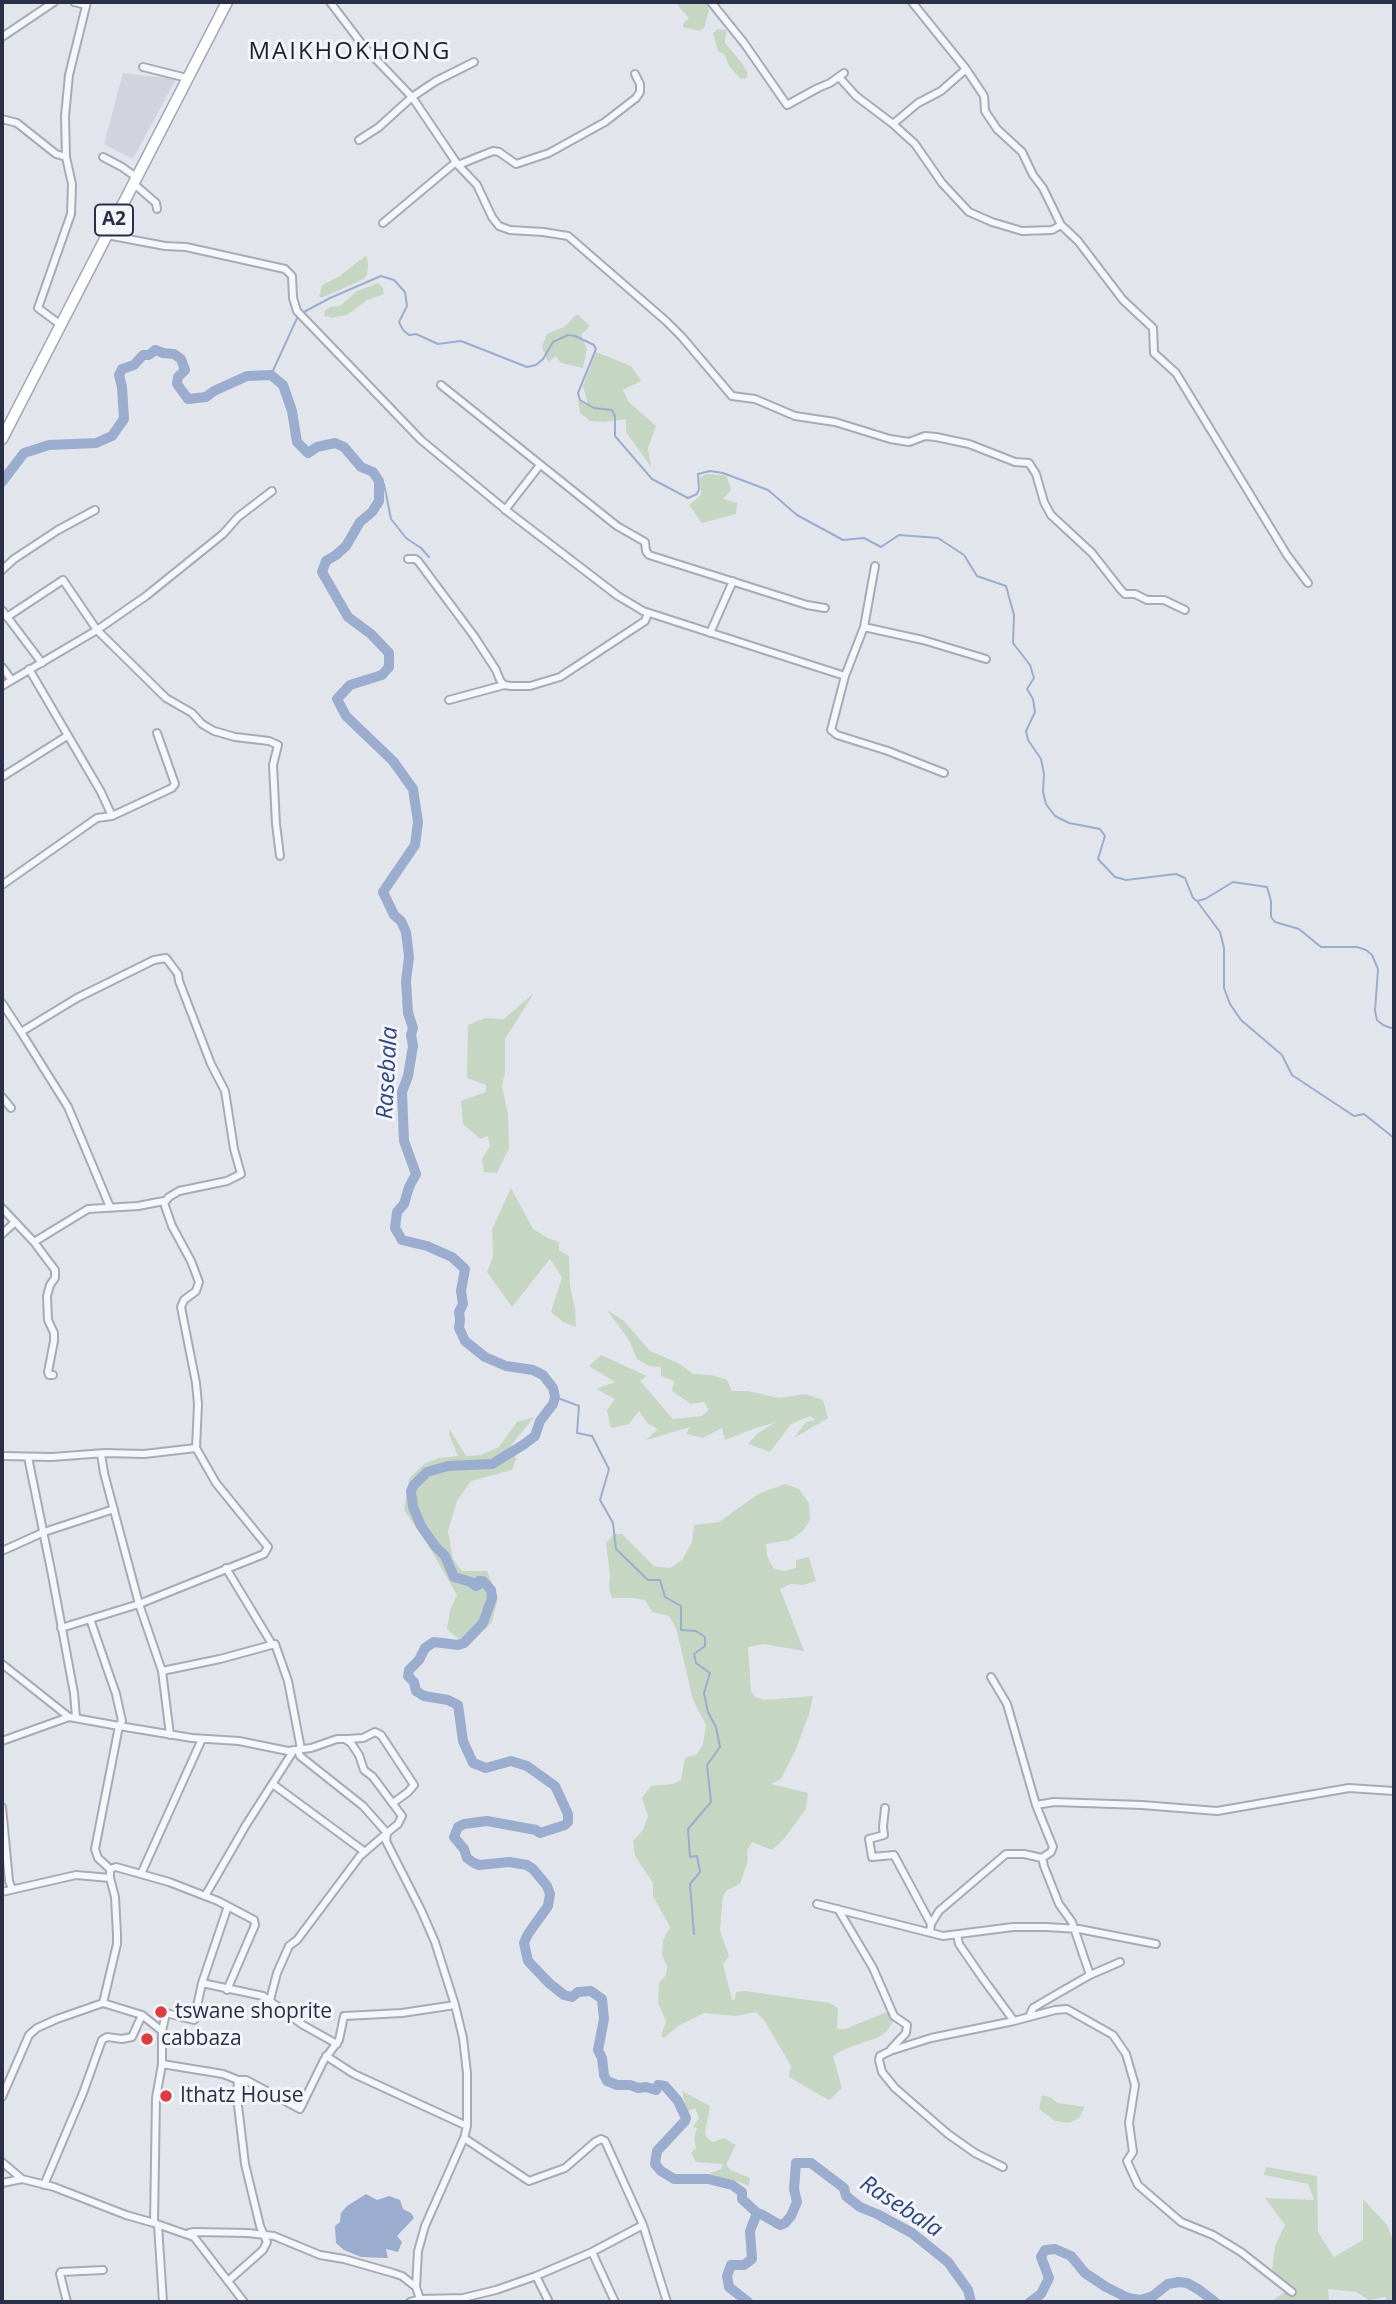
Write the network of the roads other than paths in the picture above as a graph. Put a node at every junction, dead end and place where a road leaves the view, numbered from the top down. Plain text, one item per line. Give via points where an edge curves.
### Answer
1 (54, 2) edge
2 (74, 2) edge
3 (227, 2) edge
4 (711, 2) edge
5 (912, 2) edge
6 (333, 3) edge
7 (87, 4) edge
8 (2, 37) edge
9 (474, 62) dead end
10 (143, 67) dead end
11 (966, 69) junction
12 (635, 74) dead end
13 (187, 78) junction
14 (412, 97) junction
15 (2, 119) edge
16 (893, 124) junction
17 (359, 140) dead end
18 (66, 157) junction
19 (103, 157) dead end
20 (457, 163) junction
21 (134, 180) junction
22 (157, 209) dead end
23 (383, 223) dead end
24 (1061, 225) junction
25 (107, 235) junction
26 (61, 324) junction
27 (440, 385) dead end
28 (2, 439) edge
29 (540, 465) junction
30 (272, 491) dead end
31 (95, 510) dead end
32 (505, 510) junction
33 (408, 559) dead end
34 (875, 566) dead end
35 (2, 570) edge
36 (733, 581) junction
37 (1308, 583) dead end
38 (825, 608) dead end
39 (2, 610) edge
40 (1185, 610) dead end
41 (648, 613) junction
42 (7, 617) junction
43 (864, 627) junction
44 (97, 630) junction
45 (710, 633) junction
46 (986, 659) dead end
47 (42, 663) junction
48 (2, 667) edge
49 (29, 669) junction
50 (845, 676) junction
51 (11, 679) junction
52 (504, 685) junction
53 (2, 686) edge
54 (449, 700) dead end
55 (157, 733) dead end
56 (67, 736) junction
57 (944, 773) dead end
58 (2, 777) edge
59 (112, 816) junction
60 (280, 856) dead end
61 (2, 885) edge
62 (2, 1003) edge
63 (21, 1032) junction
64 (2, 1097) edge
65 (11, 1108) dead end
66 (164, 1201) junction
67 (110, 1207) junction
68 (2, 1208) edge
69 (15, 1222) junction
70 (2, 1234) edge
71 (34, 1242) junction
72 (53, 1375) dead end
73 (197, 1448) junction
74 (101, 1454) junction
75 (2, 1456) edge
76 (28, 1457) junction
77 (114, 1509) junction
78 (44, 1532) junction
79 (2, 1551) edge
80 (226, 1568) junction
81 (139, 1604) junction
82 (90, 1619) junction
83 (61, 1628) junction
84 (272, 1644) junction
85 (2, 1664) edge
86 (162, 1671) junction
87 (991, 1677) dead end
88 (73, 1717) junction
89 (119, 1726) junction
90 (170, 1735) junction
91 (202, 1739) junction
92 (345, 1739) junction
93 (2, 1741) edge
94 (298, 1750) junction
95 (274, 1785) junction
96 (1394, 1791) edge
97 (393, 1803) junction
98 (1035, 1805) junction
99 (2, 1807) edge
100 (885, 1808) dead end
101 (387, 1833) junction
102 (365, 1852) junction
103 (1042, 1858) junction
104 (110, 1869) junction
105 (141, 1874) junction
106 (110, 1878) junction
107 (12, 1889) junction
108 (2, 1892) edge
109 (205, 1896) junction
110 (817, 1904) dead end
111 (228, 1906) junction
112 (838, 1909) junction
113 (930, 1928) junction
114 (1074, 1929) junction
115 (957, 1935) junction
116 (1156, 1944) dead end
117 (1120, 1962) dead end
118 (1090, 1975) junction
119 (202, 1983) junction
120 (227, 1990) junction
121 (270, 2000) junction
122 (103, 2003) junction
123 (455, 2004) junction
124 (142, 2015) junction
125 (1029, 2017) junction
126 (1014, 2021) junction
127 (162, 2031) junction
128 (337, 2044) junction
129 (890, 2051) junction
130 (326, 2056) junction
131 (162, 2064) junction
132 (238, 2080) junction
133 (2, 2097) edge
134 (467, 2126) junction
135 (464, 2138) junction
136 (2, 2162) edge
137 (1003, 2167) dead end
138 (22, 2179) junction
139 (2, 2183) edge
140 (44, 2185) junction
141 (156, 2224) junction
142 (643, 2225) junction
143 (189, 2233) junction
144 (265, 2235) junction
145 (592, 2252) junction
146 (103, 2270) dead end
147 (536, 2276) junction
148 (228, 2281) junction
149 (416, 2287) junction
150 (1292, 2292) dead end
151 (421, 2300) edge
152 (67, 2302) edge
153 (163, 2302) edge
154 (244, 2302) edge
155 (410, 2302) edge
156 (549, 2302) edge
157 (615, 2302) edge
158 (667, 2302) edge

1 - 8 street
2 - 7 street
3 - 13 main road, A2
4 - 16 street via 787,105 842,75 856,96
5 - 11 street
6 - 14 street via 365,48
7 - 18 street via 69,75
9 - 14 street
10 - 13 street
11 - 16 street
11 - 24 street via 984,96 985,111 1022,152
12 - 20 street via 640,84 636,98 605,122 549,153 516,164 499,152
13 - 21 main road, A2
14 - 17 street
14 - 20 street
15 - 18 street via 17,123
16 - 24 street via 922,151 942,183 969,212 1022,231 1052,230
18 - 26 street via 72,184 71,214 38,307
19 - 21 street
20 - 23 street
20 - 40 street via 477,185 499,226 568,236 666,321 732,396 755,398 795,416 835,422 890,439 909,442 936,437 1029,463 1051,515 1092,553 1125,594 1164,600
21 - 22 street
21 - 25 main road, A2
24 - 37 street via 1078,240 1123,300 1153,328 1154,354 1176,373
25 - 26 main road, A2
25 - 32 street via 285,269 292,276 297,311 421,440
26 - 28 main road, A2
27 - 29 street
29 - 32 street
29 - 36 street via 617,526 645,542 649,555
30 - 44 street via 159,586
31 - 35 street
32 - 41 street via 618,596
33 - 52 street via 418,561
34 - 43 street
36 - 38 street
36 - 45 street
39 - 42 street
41 - 45 street
41 - 52 street via 645,621 561,677 530,686
42 - 44 street via 63,580
42 - 47 street
43 - 46 street
43 - 50 street
44 - 47 street
44 - 60 street via 166,698 202,724 235,737 278,745 273,765
45 - 50 street
47 - 49 street
48 - 51 street
49 - 51 street
49 - 56 street
50 - 57 street via 831,730
51 - 53 street
52 - 54 street
55 - 59 street via 175,784
56 - 58 street
56 - 59 street
59 - 61 street via 85,825
62 - 63 street
63 - 66 street via 127,972 161,958 172,964 225,1091 241,1174 179,1191
63 - 67 street via 68,1107
64 - 65 street
66 - 67 street
66 - 73 street via 199,1282 181,1307 196,1383
67 - 71 street via 80,1212
68 - 69 street
69 - 70 street
69 - 71 street
71 - 72 street via 56,1274 47,1296 54,1333 48,1372
73 - 74 street
73 - 80 street via 216,1483 268,1547 264,1554
74 - 76 street
74 - 77 street
75 - 76 street
76 - 78 street
77 - 78 street
77 - 81 street
78 - 79 street
78 - 83 street
80 - 81 street
80 - 84 street
81 - 82 street
81 - 86 street
82 - 83 street
82 - 89 street via 116,1693
83 - 88 street via 74,1693
84 - 86 street
84 - 94 street via 278,1646 288,1681
85 - 88 street
86 - 90 street
87 - 98 street via 1007,1704
88 - 89 street
88 - 93 street
89 - 90 street
89 - 104 street via 95,1849
90 - 91 street
91 - 94 street
91 - 105 street
92 - 94 street
92 - 97 street
92 - 97 street via 375,1732 381,1735 414,1785
94 - 95 street
94 - 101 street
95 - 102 street
95 - 109 street
96 - 98 street via 1349,1788 1217,1811 1054,1802
97 - 101 street via 402,1818
98 - 103 street via 1053,1847
99 - 107 street
100 - 113 street via 884,1835 869,1839 872,1857 894,1855
101 - 102 street
101 - 123 street via 386,1841 435,1942
102 - 121 street via 286,1949
103 - 113 street via 1006,1854 939,1911
103 - 114 street via 1059,1905
104 - 105 street
104 - 106 street
105 - 109 street
106 - 107 street via 76,1875
106 - 122 street via 117,1944
107 - 108 street
109 - 111 street
110 - 112 street
111 - 119 street
111 - 120 street via 255,1922
112 - 113 street
112 - 129 street via 873,1968 894,2016 907,2025 906,2033
113 - 115 street via 943,1936
114 - 115 street via 1024,1926
114 - 116 street
114 - 118 street
115 - 126 street
117 - 118 street
118 - 125 street via 1033,2008
119 - 120 street
119 - 127 street via 194,2020 166,2013
120 - 121 street
121 - 128 street
122 - 124 street
122 - 133 street via 57,2019 29,2035
123 - 128 street via 402,2013 346,2015
123 - 134 street via 467,2073
124 - 127 street
124 - 140 street via 132,2037 102,2040
125 - 126 street
125 - 150 street via 1067,2009 1118,2039 1135,2085 1129,2123 1133,2152 1127,2161 1138,2185 1181,2222 1241,2252
126 - 129 street
127 - 131 street
128 - 130 street
129 - 137 street via 880,2056 879,2065 894,2088 948,2134
130 - 132 street via 300,2109
130 - 134 street via 354,2074
131 - 132 street
131 - 141 street via 156,2098
132 - 144 street via 246,2164
134 - 135 street
135 - 142 street via 529,2181 565,2168 601,2139
135 - 149 street via 425,2226
136 - 138 street
138 - 139 street
138 - 140 street
140 - 141 street
141 - 143 street
141 - 153 street
142 - 145 street
142 - 158 street
143 - 144 street
143 - 148 street
144 - 148 street via 263,2250
144 - 149 street via 402,2276
145 - 147 street
145 - 157 street
146 - 152 street via 61,2272
147 - 151 street via 474,2296
147 - 156 street
148 - 154 street
149 - 151 street
151 - 155 street

